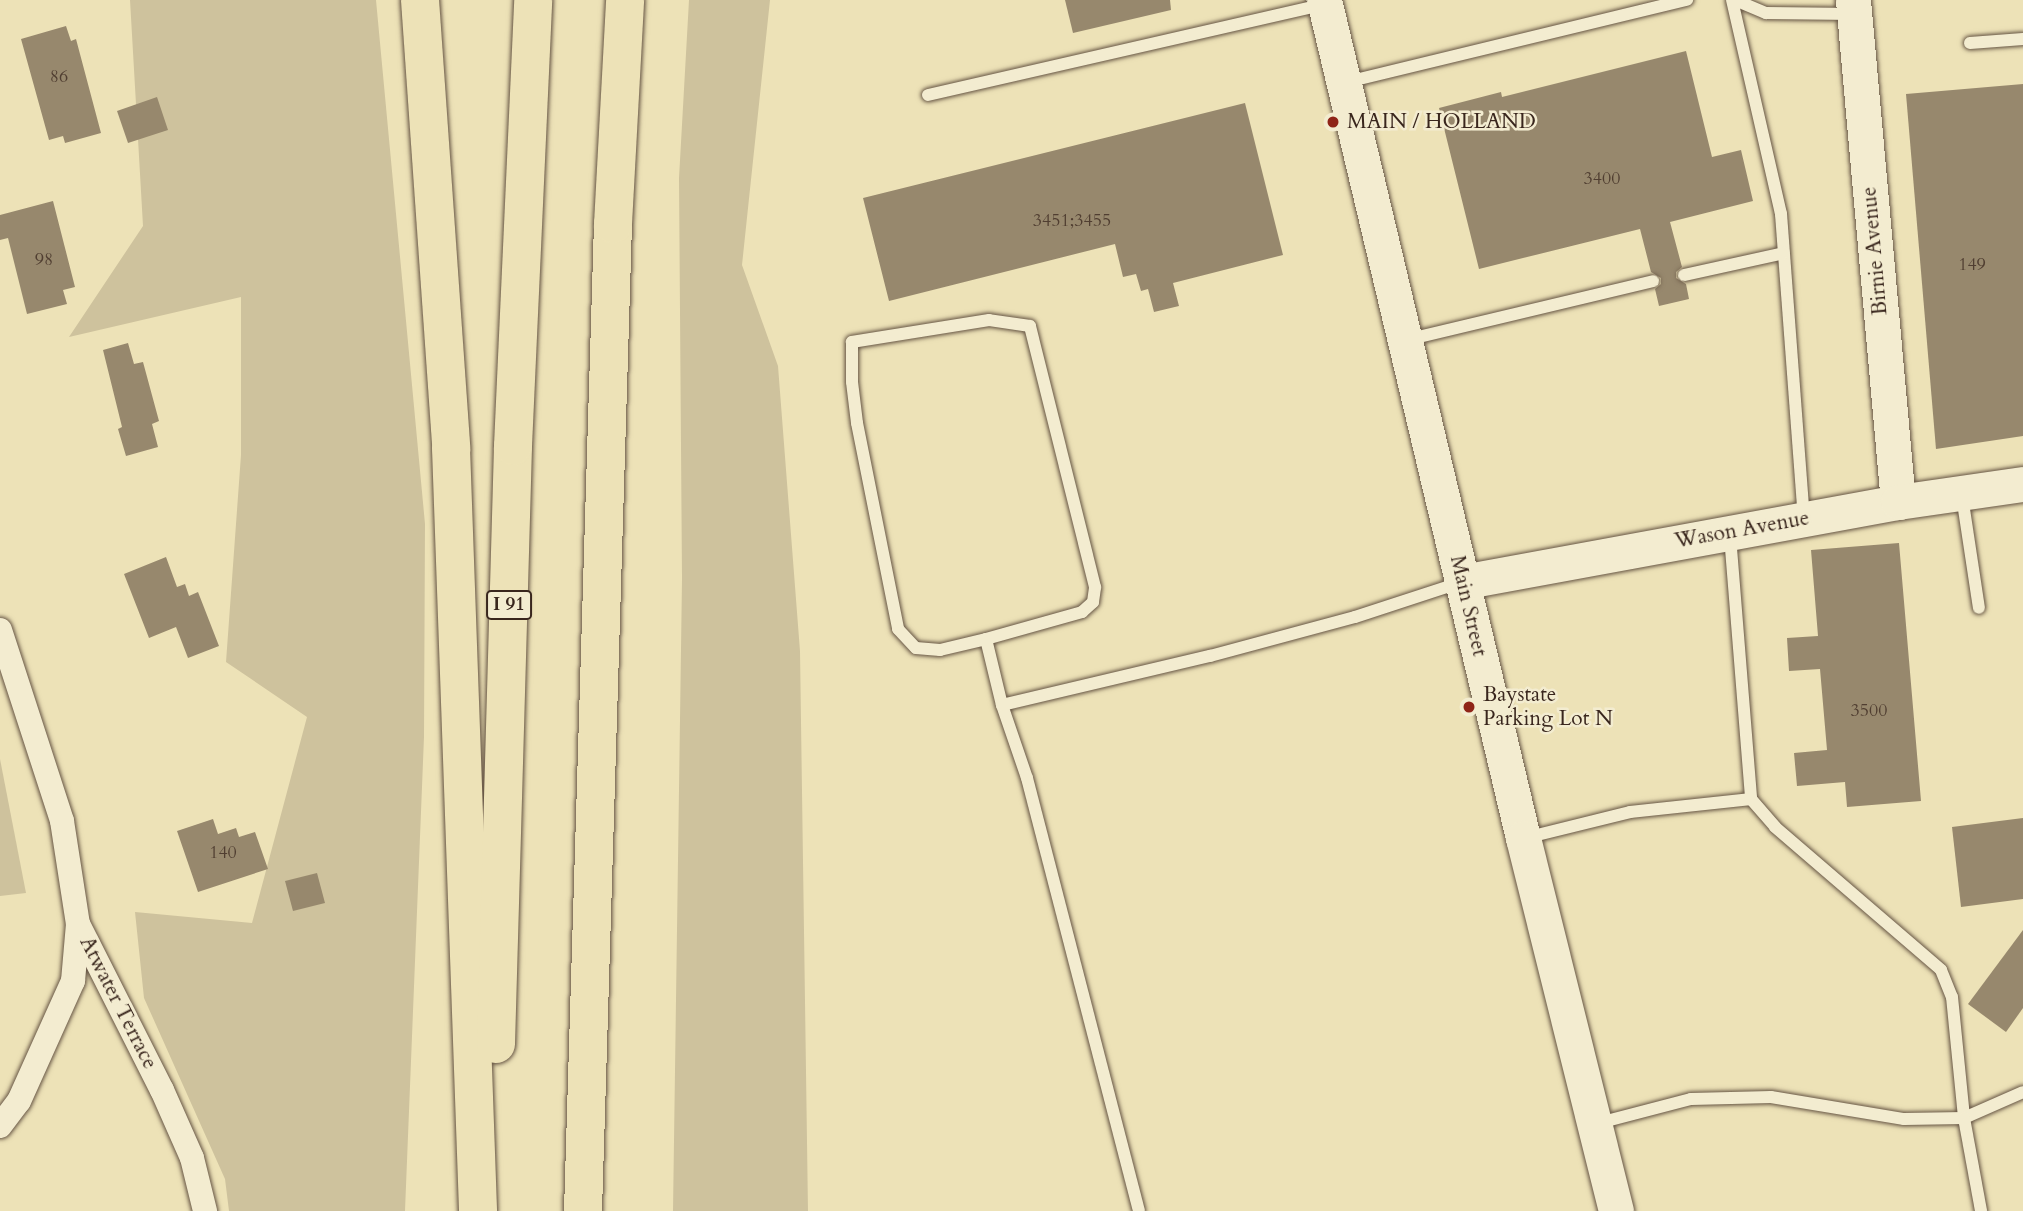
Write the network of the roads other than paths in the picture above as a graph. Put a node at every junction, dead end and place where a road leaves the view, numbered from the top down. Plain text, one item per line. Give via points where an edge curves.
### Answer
1 (420, 0) edge
2 (533, 0) edge
3 (625, 0) edge
4 (1687, 0) edge
5 (1734, 0) edge
6 (1325, 2) edge
7 (1853, 7) edge
8 (2023, 39) edge
9 (1970, 43) dead end
10 (1345, 82) junction
11 (928, 95) dead end
12 (1784, 253) junction
13 (1684, 275) dead end
14 (1653, 281) dead end
15 (1405, 340) junction
16 (2023, 484) edge
17 (1962, 492) junction
18 (1898, 502) junction
19 (1804, 519) junction
20 (1730, 532) junction
21 (1462, 582) junction
22 (1979, 608) dead end
23 (0, 630) edge
24 (986, 639) junction
25 (1002, 705) junction
26 (1751, 799) junction
27 (1523, 838) junction
28 (78, 924) junction
29 (2023, 1092) edge
30 (1964, 1118) junction
31 (1595, 1124) junction
32 (0, 1126) edge
33 (205, 1211) edge
34 (478, 1211) edge
35 (491, 1211) edge
36 (583, 1211) edge
37 (1139, 1211) edge
38 (1616, 1211) edge
39 (1981, 1211) edge

1 - 34 highway via 451,448
2 - 35 highway, I 91 via 513,446
3 - 36 highway via 613,237
4 - 10 lane
5 - 7 lane via 1766,13
5 - 12 lane via 1781,214
6 - 10 main road, Main Street
6 - 11 lane
7 - 18 main road, Birnie Avenue
8 - 9 lane
10 - 15 main road, Main Street
12 - 13 lane
12 - 19 lane
14 - 15 lane
15 - 21 main road, Main Street
16 - 17 main road, Wason Avenue
17 - 18 main road, Wason Avenue
17 - 22 lane
18 - 19 main road, Wason Avenue
19 - 20 main road, Wason Avenue
20 - 21 main road, Wason Avenue
20 - 26 lane
21 - 25 lane via 1355,617
21 - 27 main road, Main Street
23 - 28 street, Atwater Terrace via 62,821
24 - 24 lane via 1082,612 1093,602 1095,587 1030,326 989,320 852,342 858,423 898,629 916,648 940,649
24 - 25 lane
25 - 37 lane via 1027,778
26 - 27 lane via 1630,812
26 - 30 lane via 1775,827 1941,970 1952,997
27 - 31 main road, Main Street
28 - 32 street via 73,981 19,1101
28 - 33 street, Atwater Terrace via 162,1090 192,1158
29 - 30 lane
30 - 31 lane via 1904,1119 1771,1097 1691,1099
30 - 39 lane
31 - 38 main road, Main Street

